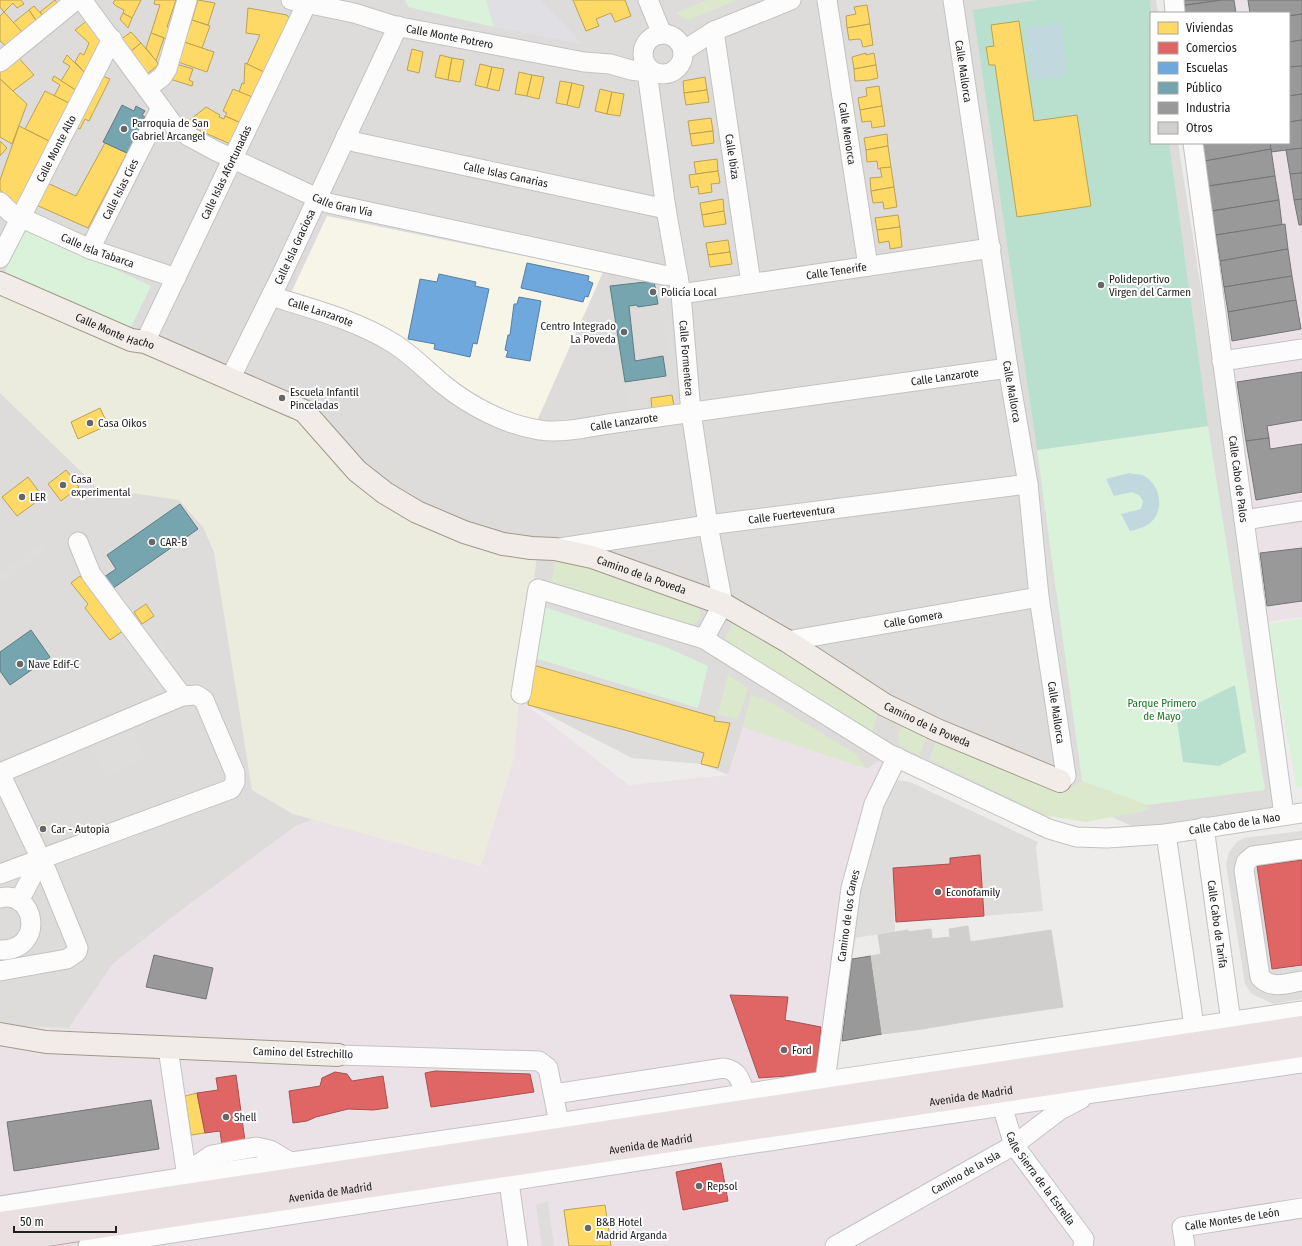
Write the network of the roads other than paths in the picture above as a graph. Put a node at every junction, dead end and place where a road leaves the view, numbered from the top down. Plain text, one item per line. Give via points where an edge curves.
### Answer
1 (76, 0) edge
2 (82, 0) edge
3 (187, 0) edge
4 (648, 0) edge
5 (792, 0) edge
6 (827, 0) edge
7 (953, 0) edge
8 (1174, 0) edge
9 (299, 2) edge
10 (351, 6) edge
11 (1175, 12) edge
12 (398, 26) junction
13 (714, 31) junction
14 (112, 39) junction
15 (673, 41) junction
16 (643, 49) junction
17 (0, 62) edge
18 (610, 64) junction
19 (651, 72) junction
20 (147, 88) junction
21 (161, 108) junction
22 (346, 136) junction
23 (1193, 144) edge
24 (233, 159) junction
25 (317, 198) junction
26 (0, 202) edge
27 (666, 209) junction
28 (21, 218) junction
29 (90, 248) junction
30 (991, 248) junction
31 (0, 258) edge
32 (868, 266) junction
33 (176, 278) junction
34 (0, 283) edge
35 (751, 283) junction
36 (680, 285) junction
37 (271, 296) junction
38 (145, 342) junction
39 (1302, 349) edge
40 (1222, 361) junction
41 (1008, 368) junction
42 (230, 379) junction
43 (691, 412) junction
44 (1028, 484) junction
45 (1302, 511) edge
46 (1244, 520) junction
47 (708, 525) junction
48 (78, 542) dead end
49 (555, 549) junction
50 (1039, 597) junction
51 (723, 604) junction
52 (704, 639) junction
53 (787, 641) junction
54 (521, 694) dead end
55 (182, 696) junction
56 (897, 757) junction
57 (0, 773) edge
58 (1060, 781) joint
59 (1293, 814) edge
60 (1204, 827) junction
61 (28, 832) junction
62 (1166, 834) junction
63 (1302, 849) edge
64 (41, 859) junction
65 (3, 873) edge
66 (0, 898) edge
67 (19, 901) junction
68 (6, 950) edge
69 (8, 969) edge
70 (1302, 981) edge
71 (1302, 1011) edge
72 (1231, 1022) junction
73 (1194, 1026) junction
74 (1302, 1028) edge
75 (0, 1034) edge
76 (1302, 1046) edge
77 (168, 1048) junction
78 (338, 1055) joint
79 (1302, 1063) edge
80 (825, 1081) junction
81 (745, 1093) junction
82 (554, 1094) junction
83 (1092, 1094) junction
84 (1002, 1106) junction
85 (559, 1123) junction
86 (1014, 1145) junction
87 (187, 1177) junction
88 (509, 1182) junction
89 (0, 1206) edge
90 (1302, 1208) edge
91 (0, 1223) edge
92 (0, 1242) edge
93 (88, 1246) edge
94 (518, 1246) edge
95 (835, 1246) edge
96 (1083, 1246) edge
97 (1185, 1246) edge

1 - 17 street
2 - 14 street, Calle Gran Vía
3 - 20 street via 167,69 162,77
4 - 15 street
5 - 13 street
6 - 32 street, Calle Menorca
7 - 30 street, Calle Mallorca
8 - 11 street
9 - 10 street, Calle Monte Potrero
9 - 24 street, Calle Islas Afortunadas
10 - 12 street, Calle Monte Potrero
12 - 18 street, Calle Monte Potrero via 584,62
12 - 22 street, Calle Isla Graciosa
13 - 15 street
13 - 35 street, Calle Ibiza
14 - 20 street, Calle Gran Vía
14 - 28 street, Calle Monte Alto
15 - 16 street via 650,39
15 - 19 street via 680,65 673,72
16 - 18 street, Calle Monte Potrero via 629,60
16 - 19 street via 645,63
18 - 19 street, Calle Monte Potrero via 630,70
19 - 27 street, Calle Formentera
20 - 21 street, Calle Gran Vía
21 - 24 street, Calle Gran Vía via 180,130
21 - 29 street, Calle Islas Cíes
22 - 25 street, Calle Isla Graciosa
22 - 27 street, Calle Islas Canarias via 355,142
23 - 40 street, Calle Cabo de Palos
24 - 25 street, Calle Gran Vía
24 - 33 street, Calle Islas Afortunadas
25 - 36 street, Calle Gran Vía via 336,205 655,273
25 - 37 street, Calle Isla Graciosa
26 - 28 street, Calle Isla Tabarca via 11,213
27 - 36 street, Calle Formentera
28 - 29 street, Calle Isla Tabarca
28 - 31 street, Calle Monte Alto
29 - 33 street, Calle Isla Tabarca
30 - 32 street, Calle Tenerife
30 - 41 street, Calle Mallorca
32 - 35 street, Calle Tenerife
33 - 38 street, Calle Islas Afortunadas
34 - 38 main road, Calle Monte Hacho via 131,340
35 - 36 street, Calle Tenerife
36 - 43 street, Calle Formentera
37 - 42 street, Calle Isla Graciosa
37 - 43 street, Calle Lanzarote via 326,312 394,343 463,398 495,416 520,425 541,430 561,430
38 - 42 main road, Calle Monte Hacho
39 - 40 street
40 - 46 street, Calle Cabo de Palos
41 - 43 street, Calle Lanzarote
41 - 44 street, Calle Mallorca
42 - 49 main road, Camino de la Poveda via 304,411 357,471 385,493 417,512 464,532 503,544
43 - 47 street, Calle Formentera
44 - 47 street, Calle Fuerteventura
44 - 50 street, Calle Mallorca
45 - 46 street
46 - 59 street, Calle Cabo de Palos
47 - 49 street, Calle Fuerteventura
47 - 51 street, Calle Formentera
48 - 55 street via 91,574
49 - 51 main road, Camino de la Poveda via 592,557
50 - 53 street, Calle Gomera
50 - 58 street, Calle Mallorca via 1066,776
51 - 52 street
51 - 53 main road, Camino de la Poveda
52 - 54 street via 538,589
52 - 56 street
53 - 58 main road, Camino de la Poveda via 885,705 937,730
55 - 57 street via 109,733
55 - 64 street via 197,694 204,700 235,773 235,782 231,789
56 - 62 street via 1049,829 1076,837 1107,838
56 - 80 street, Camino de los Canes via 874,804 851,888
57 - 61 street
59 - 60 street, Calle Cabo de la Nao
60 - 62 street, Calle Cabo de la Nao
60 - 72 street, Calle Cabo de Tarifa
61 - 64 street
61 - 65 street via 22,848
62 - 73 street
63 - 70 street via 1253,856 1246,862 1244,870 1260,977 1264,982 1273,985
64 - 65 street
64 - 67 street
64 - 69 street via 75,937 77,952 67,959
66 - 67 street via 6,896
67 - 68 street via 27,908 31,917 31,928 21,945
68 - 69 street
71 - 72 street
72 - 73 street
73 - 80 street
74 - 91 highway, Avenida de Madrid
75 - 77 main road, Camino del Estrechillo via 46,1042
76 - 92 highway, Avenida de Madrid
77 - 78 main road, Camino del Estrechillo
77 - 87 street
78 - 82 street, Camino del Estrechillo via 539,1061 548,1068
79 - 83 street
80 - 81 street
81 - 82 street via 734,1070 724,1068
81 - 85 street
82 - 85 street, Camino del Estrechillo
83 - 84 street
83 - 86 street, Camino de la Isla via 1060,1110
84 - 86 street, Calle Sierra de la Estrella
84 - 88 street
85 - 87 street
86 - 95 street, Camino de la Isla
86 - 96 street, Calle Sierra de la Estrella via 1084,1239
87 - 89 street
88 - 93 street
88 - 94 street
90 - 97 street, Calle Montes de León via 1182,1227

